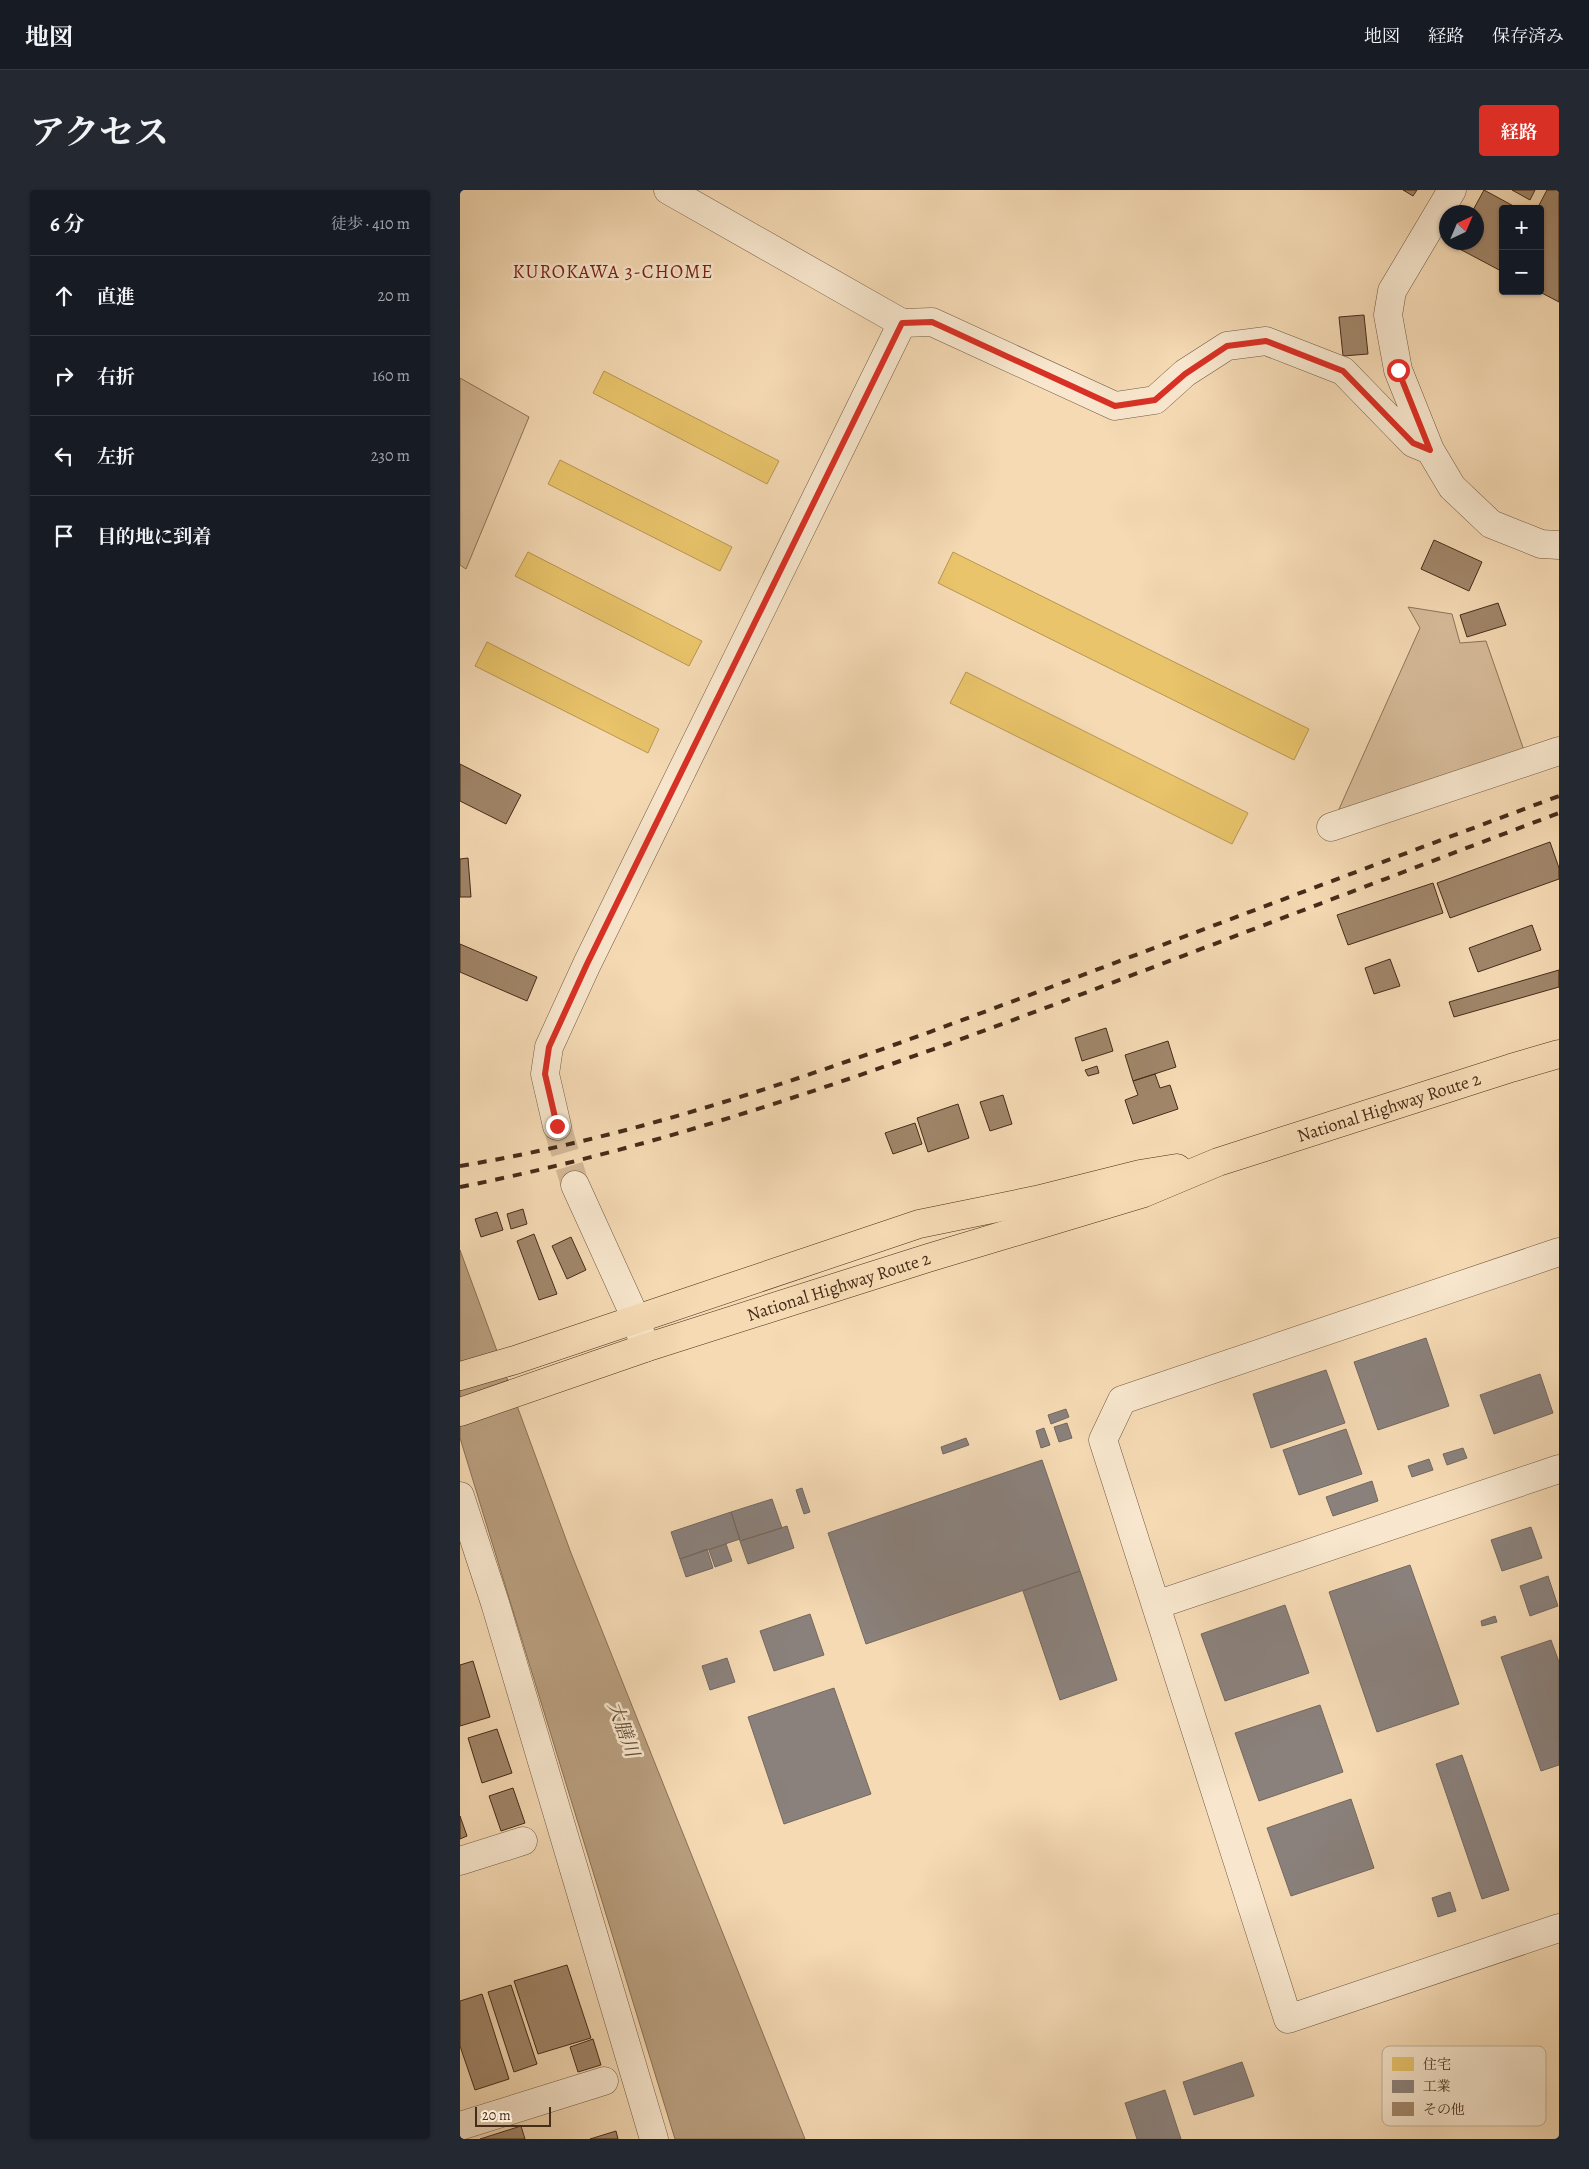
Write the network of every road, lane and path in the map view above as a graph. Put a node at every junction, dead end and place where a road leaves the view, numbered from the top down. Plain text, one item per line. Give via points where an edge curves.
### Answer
1 (668, 190) edge
2 (1452, 190) edge
3 (714, 202) edge
4 (902, 323) junction
5 (1430, 450) junction
6 (1559, 544) edge
7 (1559, 750) edge
8 (1331, 828) dead end
9 (1559, 1054) edge
10 (557, 1126) tunnel mouth
11 (1218, 1162) junction
12 (575, 1185) tunnel mouth
13 (1559, 1252) edge
14 (636, 1319) junction
15 (645, 1348) junction
16 (460, 1376) edge
17 (460, 1412) edge
18 (1559, 1469) edge
19 (460, 1496) edge
20 (1156, 1605) junction
21 (523, 1841) dead end
22 (460, 1861) edge
23 (1559, 1928) edge
24 (604, 2081) dead end
25 (460, 2126) edge
26 (654, 2139) edge

1 - 3 street
2 - 5 street via 1392,291 1388,315 1398,370
3 - 4 street
4 - 5 street via 932,322 1115,406 1155,400 1185,374 1227,346 1266,341 1343,371 1413,443
4 - 10 street via 591,955 549,1047 545,1074
5 - 6 street via 1452,487 1491,524 1541,544
7 - 8 street
9 - 11 highway, National Highway Route 2
11 - 14 highway, National Highway Route 2 via 1140,1174 919,1224
11 - 15 highway, National Highway Route 2 via 1144,1193
12 - 14 street
13 - 20 street via 1122,1400 1102,1440
14 - 15 street
14 - 16 highway, National Highway Route 2
15 - 17 highway, National Highway Route 2
18 - 20 street
19 - 26 street via 495,1603
20 - 23 street via 1288,2019
21 - 22 street
24 - 25 street

